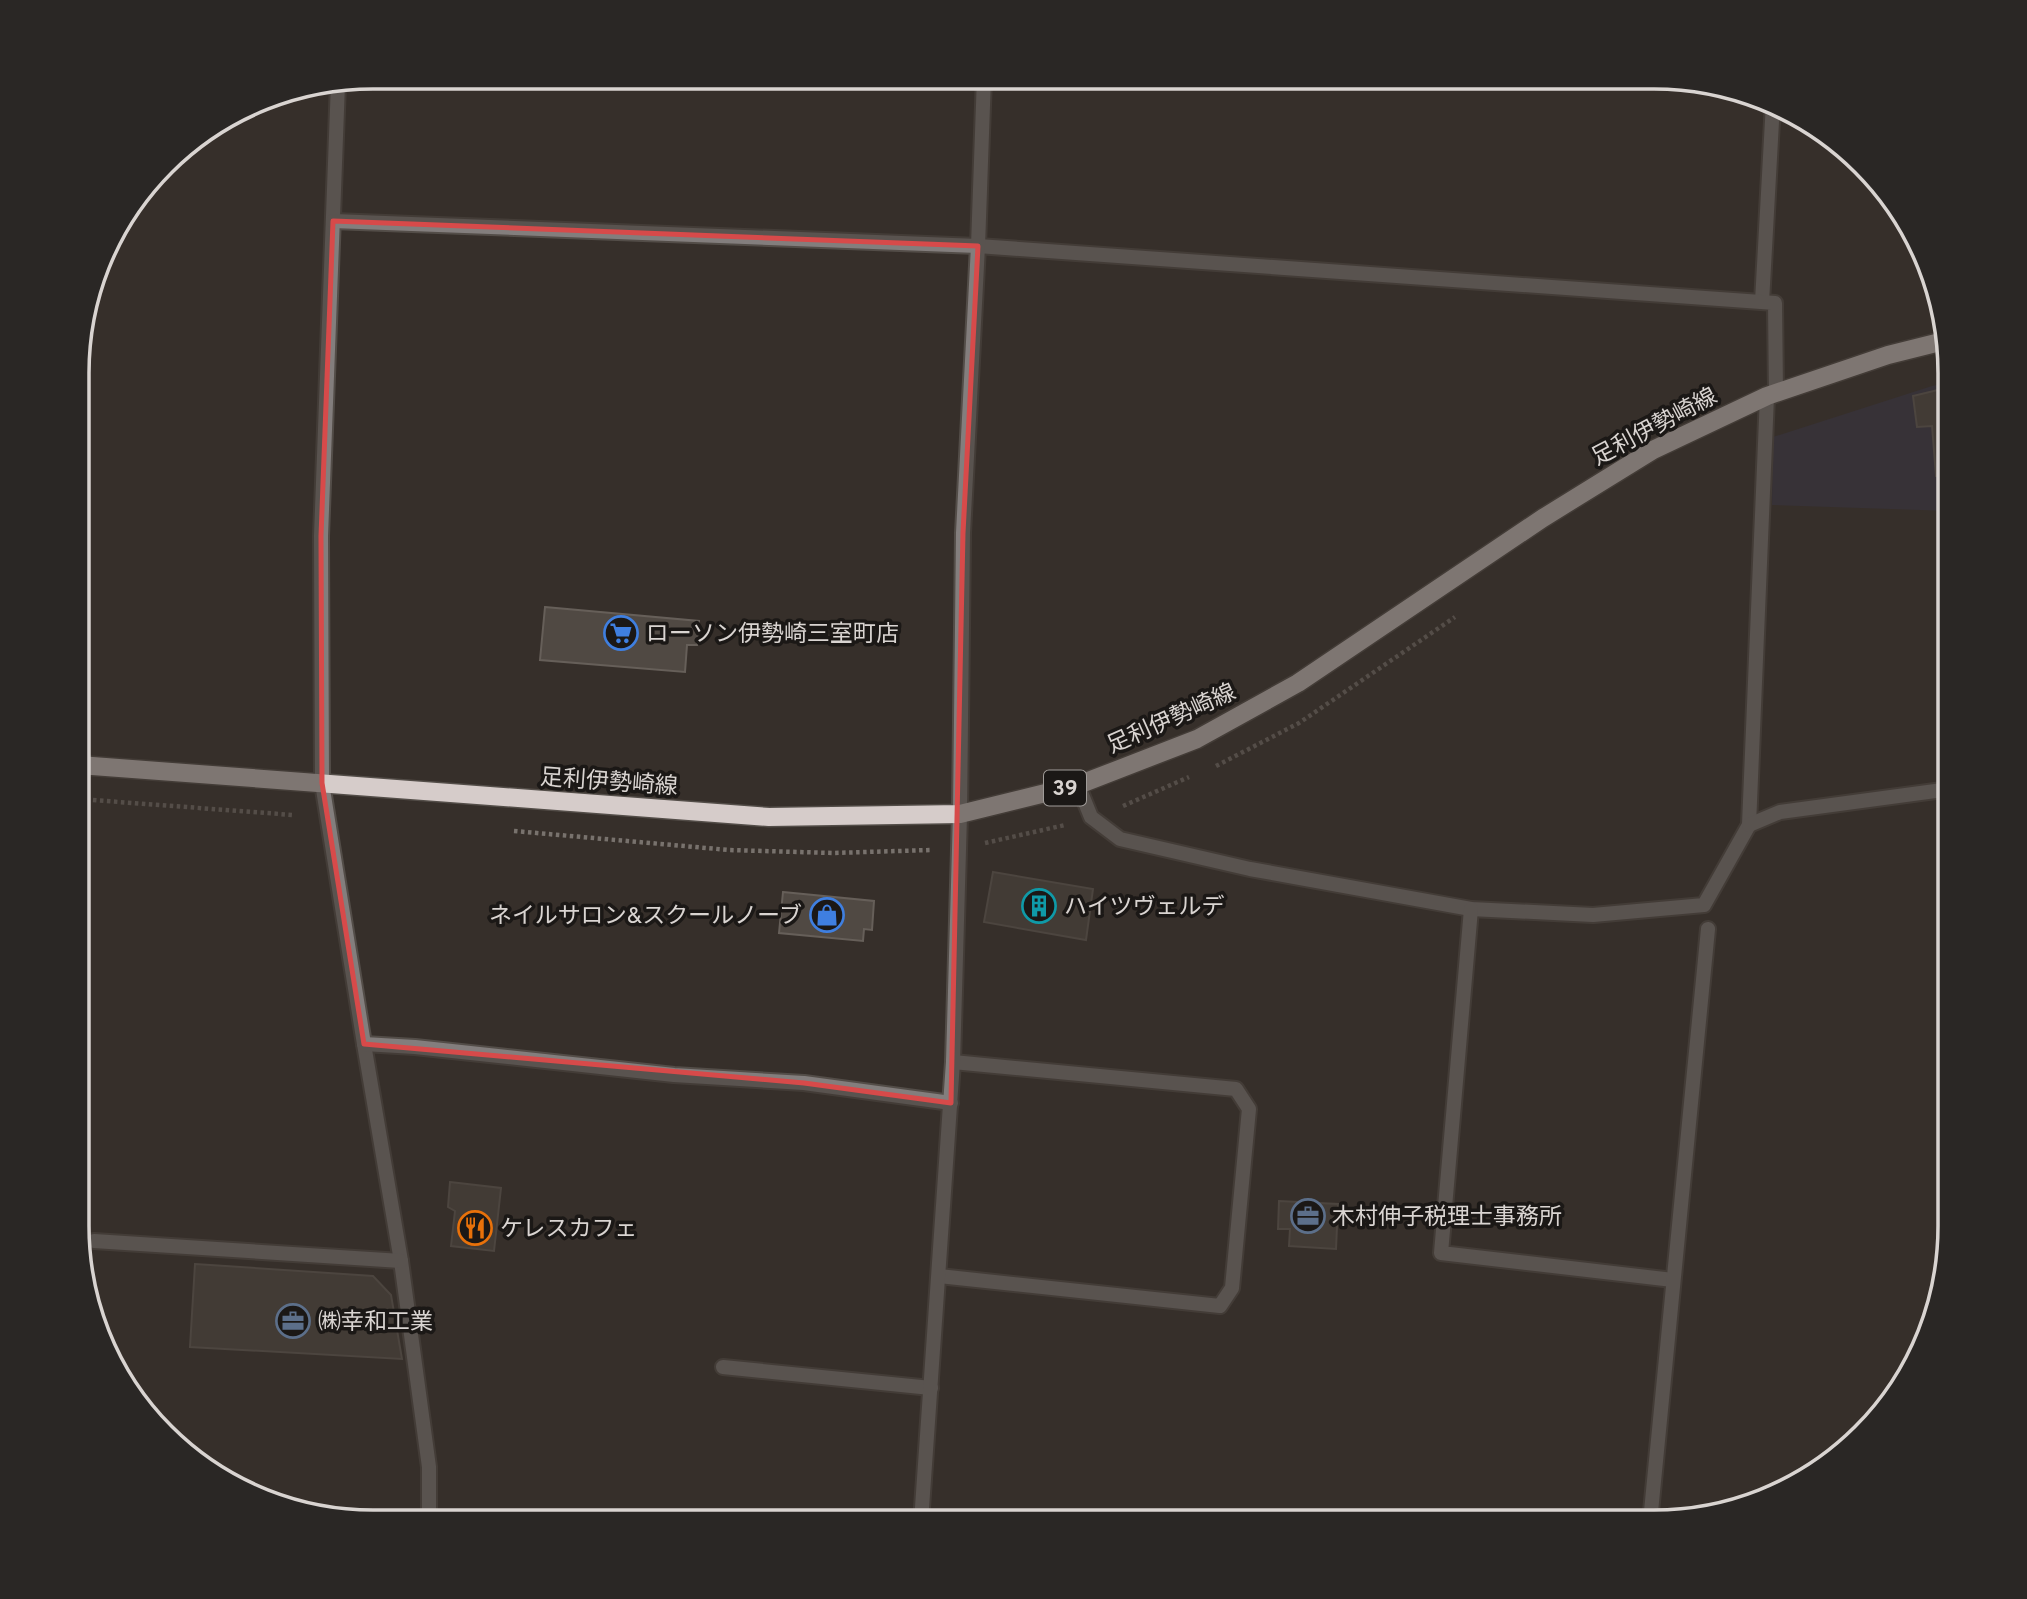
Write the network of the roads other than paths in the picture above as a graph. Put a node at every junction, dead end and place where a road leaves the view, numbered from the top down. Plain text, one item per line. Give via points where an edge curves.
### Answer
1 (984, 89) edge
2 (338, 92) edge
3 (1772, 116) edge
4 (333, 221) junction
5 (978, 246) junction
6 (1762, 302) junction
7 (1936, 343) edge
8 (1771, 395) junction
9 (89, 766) edge
10 (322, 783) junction
11 (1078, 785) junction
12 (1938, 791) edge
13 (960, 814) junction
14 (1749, 825) junction
15 (1471, 909) junction
16 (1708, 929) dead end
17 (363, 1044) junction
18 (953, 1062) junction
19 (951, 1103) junction
20 (94, 1241) dead end
21 (401, 1261) junction
22 (939, 1276) junction
23 (1673, 1280) junction
24 (723, 1367) dead end
25 (931, 1388) junction
26 (429, 1510) edge
27 (922, 1510) edge
28 (1651, 1510) edge

1 - 5 street
2 - 4 street
3 - 6 street
4 - 5 street
4 - 10 street via 321,536
5 - 6 street
5 - 13 street via 963,533
6 - 8 street via 1775,303
7 - 8 main road, 足利伊勢崎線 / 39
8 - 11 main road, 足利伊勢崎線 / 39 via 1653,450 1543,518 1298,683 1197,739
8 - 14 street
9 - 10 main road, 足利伊勢崎線 / 39
10 - 13 main road, 足利伊勢崎線 / 39 via 769,817
10 - 17 street
11 - 13 main road, 足利伊勢崎線 / 39
11 - 15 street via 1091,817 1120,839 1250,869
12 - 14 street via 1780,812
13 - 18 street
14 - 15 street via 1704,905 1593,915
15 - 23 street via 1441,1253
16 - 23 street
17 - 19 street via 804,1083
17 - 21 street
18 - 19 street
18 - 22 street via 1236,1089 1249,1108 1232,1288 1220,1306
19 - 22 street
20 - 21 street
21 - 26 street via 429,1467
22 - 25 street
23 - 28 street
24 - 25 street
25 - 27 street

